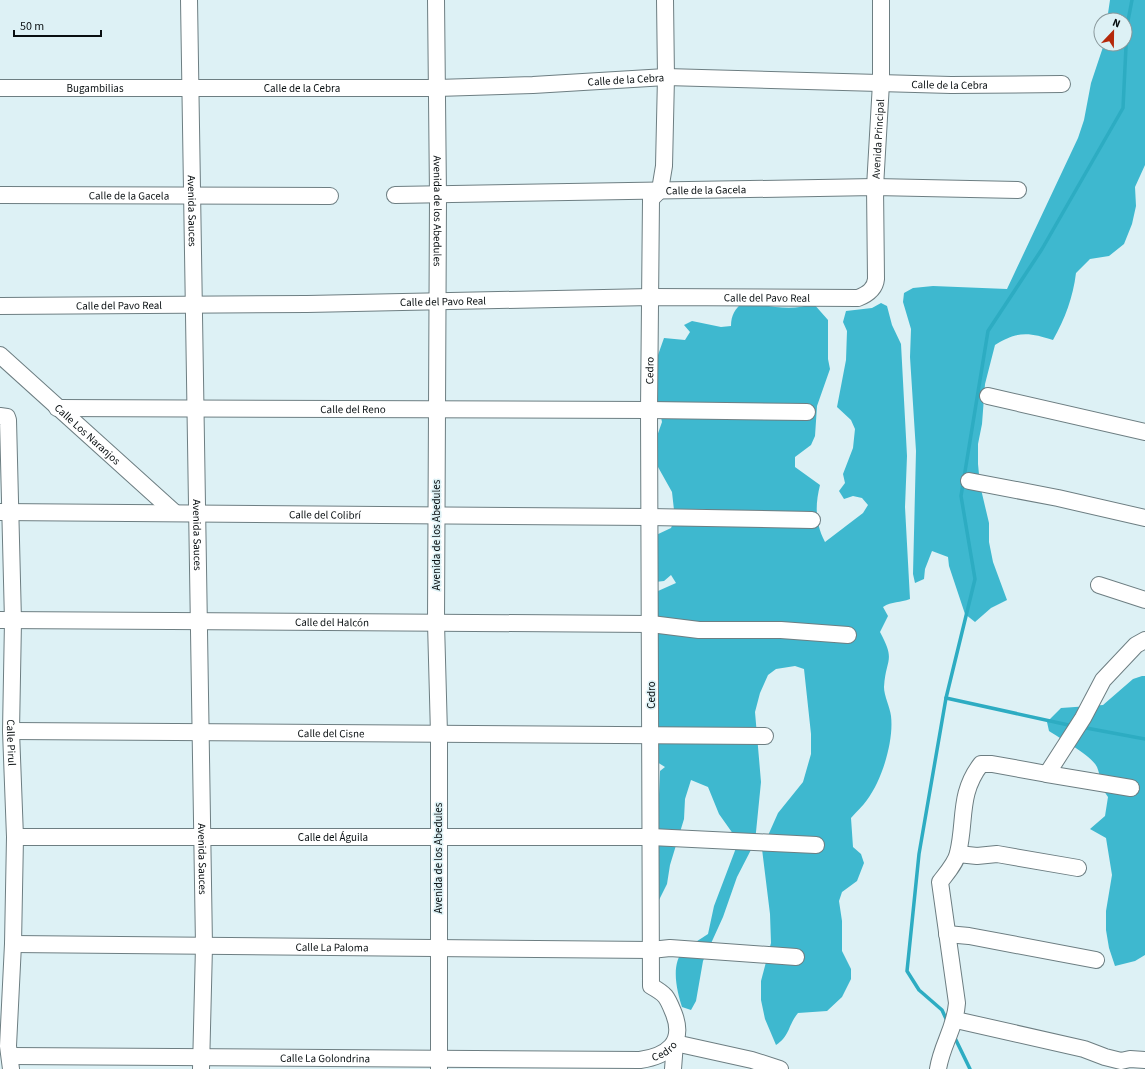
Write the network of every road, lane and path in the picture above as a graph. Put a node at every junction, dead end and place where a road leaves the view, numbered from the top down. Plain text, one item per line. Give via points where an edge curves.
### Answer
1 (189, 0) edge
2 (436, 0) edge
3 (665, 0) edge
4 (881, 0) edge
5 (666, 77) junction
6 (881, 83) junction
7 (1062, 84) dead end
8 (0, 88) edge
9 (190, 88) junction
10 (437, 88) junction
11 (875, 188) junction
12 (660, 190) junction
13 (1018, 190) dead end
14 (0, 195) edge
15 (395, 195) dead end
16 (192, 196) junction
17 (330, 196) dead end
18 (438, 196) junction
19 (876, 279) joint
20 (651, 297) junction
21 (437, 300) junction
22 (0, 306) edge
23 (194, 306) junction
24 (0, 355) edge
25 (988, 396) dead end
26 (57, 408) junction
27 (196, 409) junction
28 (436, 409) junction
29 (649, 410) junction
30 (808, 412) dead end
31 (3, 416) edge
32 (1145, 432) edge
33 (969, 481) dead end
34 (5, 512) edge
35 (175, 513) junction
36 (197, 513) junction
37 (436, 515) junction
38 (649, 516) junction
39 (1145, 518) edge
40 (812, 520) dead end
41 (1099, 585) dead end
42 (1145, 600) edge
43 (6, 620) edge
44 (199, 622) junction
45 (436, 623) junction
46 (651, 624) junction
47 (848, 635) dead end
48 (1145, 640) edge
49 (11, 731) junction
50 (201, 732) junction
51 (439, 734) junction
52 (651, 735) junction
53 (765, 736) dead end
54 (1047, 774) junction
55 (1131, 788) dead end
56 (15, 837) junction
57 (203, 837) junction
58 (438, 837) junction
59 (651, 837) junction
60 (816, 845) dead end
61 (958, 854) junction
62 (1078, 868) dead end
63 (947, 934) junction
64 (13, 944) junction
65 (204, 946) junction
66 (438, 948) junction
67 (651, 950) junction
68 (796, 957) dead end
69 (1096, 960) dead end
70 (956, 1020) junction
71 (675, 1042) junction
72 (640, 1060) joint
73 (1145, 1060) edge
74 (11, 1063) edge
75 (201, 1063) edge
76 (439, 1064) edge
77 (511, 1064) edge
78 (673, 1069) edge
79 (780, 1069) edge
80 (938, 1069) edge

1 - 9 street, Avenida Sauces
2 - 10 street, Avenida de los Abedules
3 - 5 street, Cedro
4 - 6 street, Avenida Principal
5 - 6 street, Calle de la Cebra
5 - 10 street, Calle de la Cebra
5 - 12 street, Cedro via 664,166
6 - 7 street, Calle de la Cebra
6 - 11 street, Avenida Principal
8 - 9 street, Bugambilias
9 - 10 street, Calle de la Cebra
9 - 16 street, Avenida Sauces
10 - 18 street, Avenida de los Abedules
11 - 12 street, Calle de la Gacela
11 - 13 street, Calle de la Gacela
11 - 19 street, Avenida Principal
12 - 18 street, Calle de la Gacela
12 - 20 street, Cedro via 652,199
14 - 16 street, Calle de la Gacela
15 - 18 street, Calle de la Gacela
16 - 17 street, Calle de la Gacela
16 - 23 street, Avenida Sauces
18 - 21 street, Avenida de los Abedules
19 - 20 street, Calle del Pavo Real via 876,285 872,290 858,298
20 - 21 street, Calle del Pavo Real
20 - 29 street, Cedro
21 - 23 street, Calle del Pavo Real
21 - 28 street, Avenida de los Abedules
22 - 23 street, Calle del Pavo Real
23 - 27 street, Avenida Sauces
24 - 26 street, Calle Los Naranjos
25 - 32 street
26 - 27 street, Calle del Reno
26 - 35 street, Calle Los Naranjos
27 - 28 street, Calle del Reno
27 - 36 street, Avenida Sauces
28 - 29 street, Calle del Reno
28 - 37 street, Avenida de los Abedules
29 - 30 street, Calle del Reno
29 - 38 street, Cedro
31 - 34 street, Calle Pirul
33 - 39 street
34 - 35 street, Calle del Colibrí
34 - 43 street, Calle Pirul
35 - 36 street, Calle del Colibrí
36 - 37 street, Calle del Colibrí
36 - 44 street, Avenida Sauces
37 - 38 street, Calle del Colibrí
37 - 45 street, Avenida de los Abedules
38 - 40 street, Calle del Colibrí
38 - 46 street, Cedro
41 - 42 street
43 - 44 street, Calle del Halcón
43 - 49 street, Calle Pirul
44 - 45 street, Calle del Halcón
44 - 50 street, Avenida Sauces
45 - 46 street, Calle del Halcón
45 - 51 street, Avenida de los Abedules
46 - 47 street, Calle del Halcón via 699,630 781,630
46 - 52 street, Cedro
48 - 54 street via 1136,645 1103,680 1083,718
49 - 50 street, Calle del Cisne
49 - 56 street, Calle Pirul
50 - 51 street, Calle del Cisne
50 - 57 street, Avenida Sauces
51 - 52 street, Calle del Cisne
51 - 58 street, Avenida de los Abedules
52 - 53 street, Calle del Cisne
52 - 59 street, Cedro
54 - 55 street
54 - 61 street via 981,764 968,785
56 - 57 street, Calle del Águila
56 - 64 street, Calle Pirul
57 - 58 street, Calle del Águila
57 - 65 street, Avenida Sauces
58 - 59 street, Calle del Águila
58 - 66 street, Avenida de los Abedules
59 - 60 street, Calle del Águila
59 - 67 street, Cedro
61 - 62 street via 997,854
61 - 63 street via 940,882
63 - 69 street
63 - 70 street via 958,1003
64 - 65 street, Calle La Paloma
64 - 74 street, Calle Pirul via 8,1046
65 - 66 street, Calle La Paloma
65 - 75 street, Avenida Sauces
66 - 67 street, Calle La Paloma
66 - 76 street, Avenida de los Abedules
67 - 68 street, Calle La Paloma via 670,948
67 - 71 street, Cedro via 651,986 666,994 678,1025
70 - 73 street via 1084,1049 1121,1061
70 - 80 street via 942,1047
71 - 72 street, Cedro via 667,1051 655,1058
71 - 78 street
71 - 79 street
72 - 77 street, Calle La Golondrina
74 - 75 street, Calle La Golondrina
75 - 76 street, Calle La Golondrina
76 - 77 street, Calle La Golondrina

